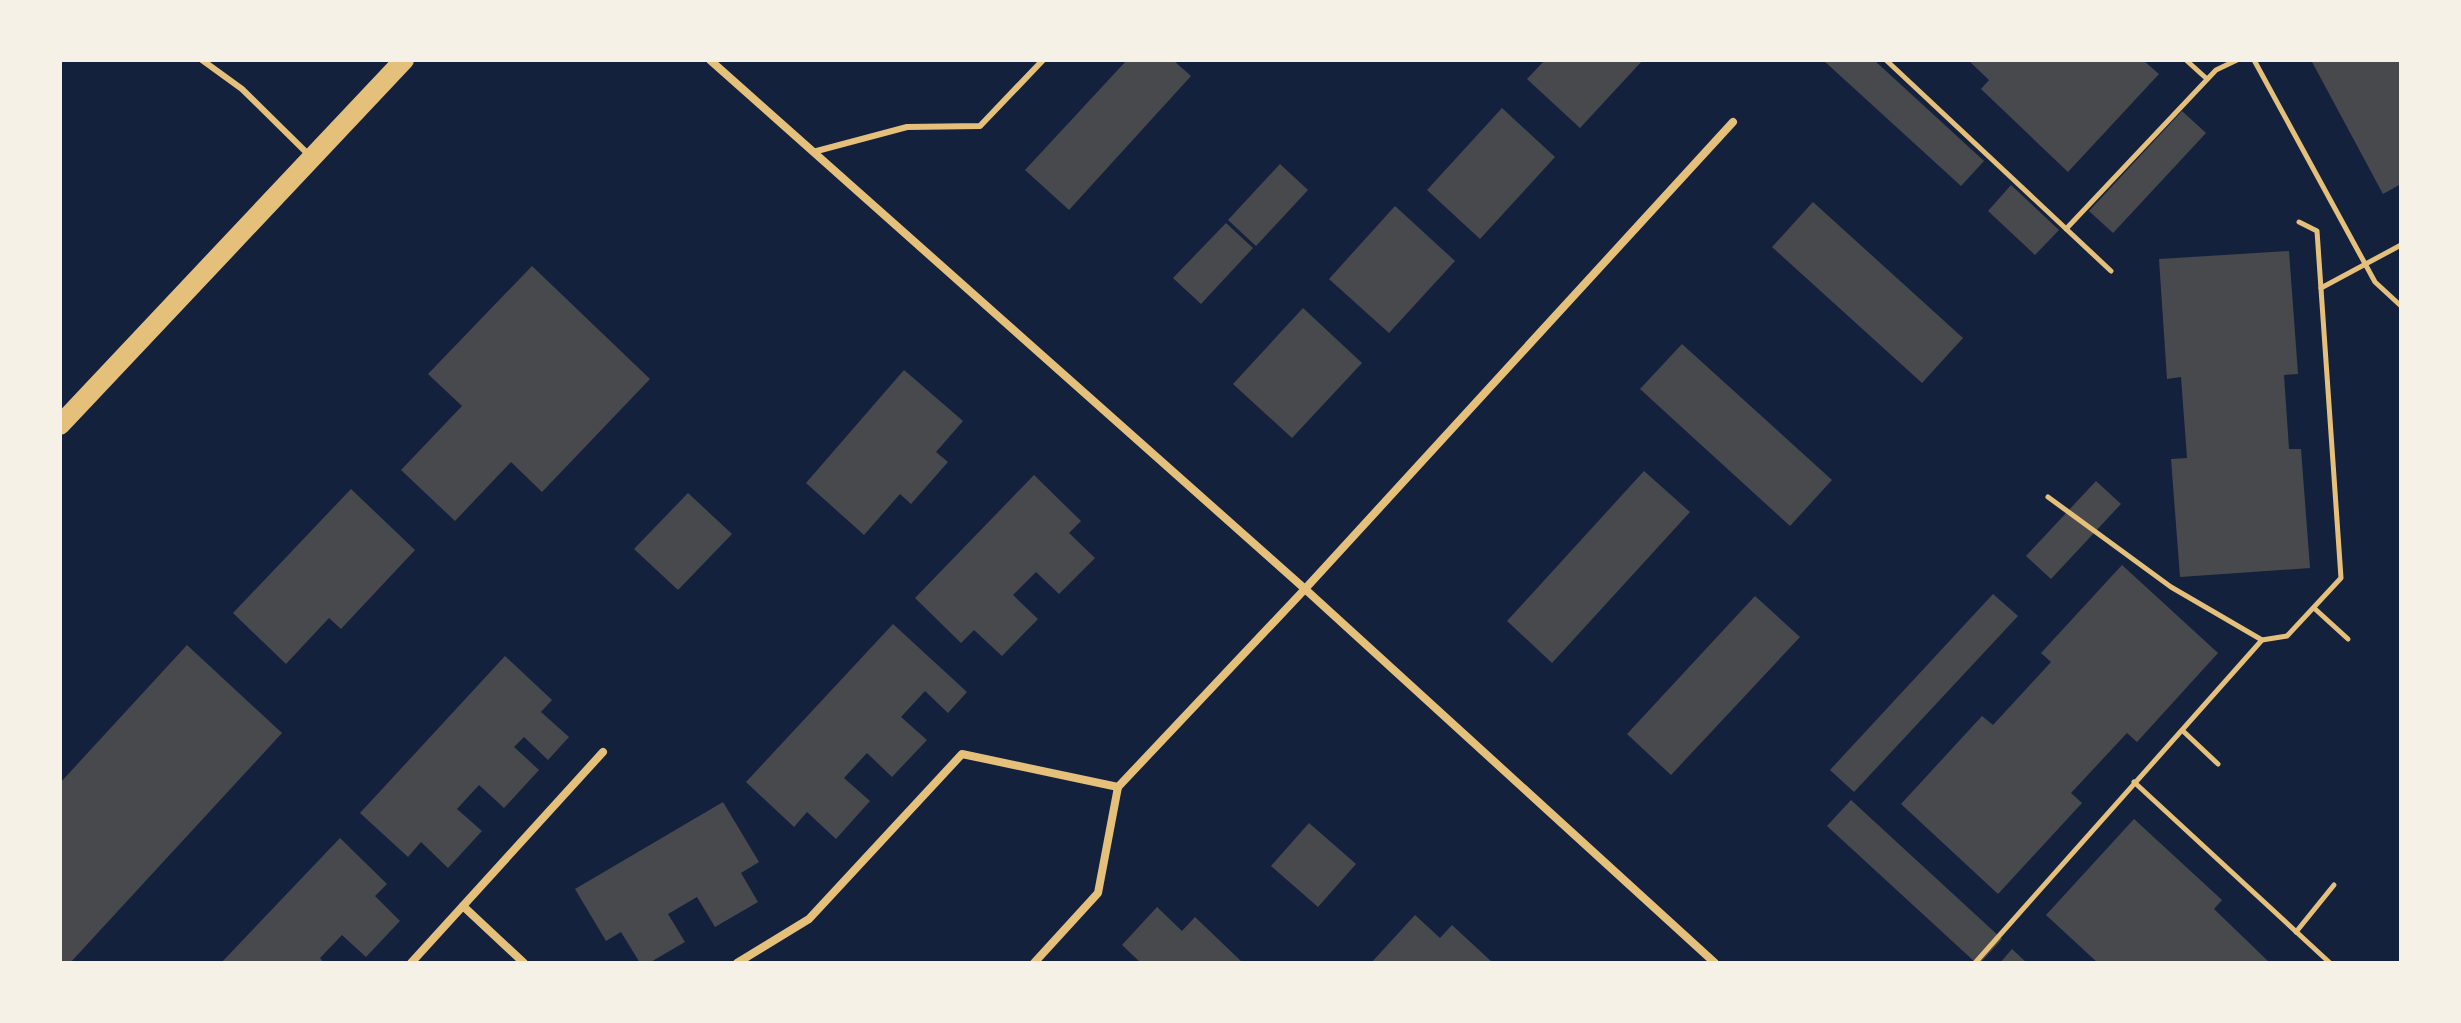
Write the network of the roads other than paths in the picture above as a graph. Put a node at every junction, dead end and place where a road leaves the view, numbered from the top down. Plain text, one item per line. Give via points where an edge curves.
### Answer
1 (202, 60) edge
2 (404, 60) edge
3 (710, 60) edge
4 (1043, 60) edge
5 (1733, 122) dead end
6 (813, 152) junction
7 (311, 157) junction
8 (60, 425) edge
9 (1305, 589) junction
10 (603, 752) dead end
11 (1118, 787) junction
12 (463, 906) junction
13 (411, 963) edge
14 (524, 963) edge
15 (737, 963) edge
16 (1034, 963) edge
17 (1715, 963) edge

1 - 7 lane via 242,89
2 - 7 main road
3 - 6 street
4 - 6 lane via 980,126 907,127
5 - 9 street
6 - 9 street
7 - 8 main road
9 - 11 street
9 - 17 street
10 - 12 street
11 - 15 street via 962,754 809,919
11 - 16 street via 1098,893
12 - 13 street
12 - 14 street

